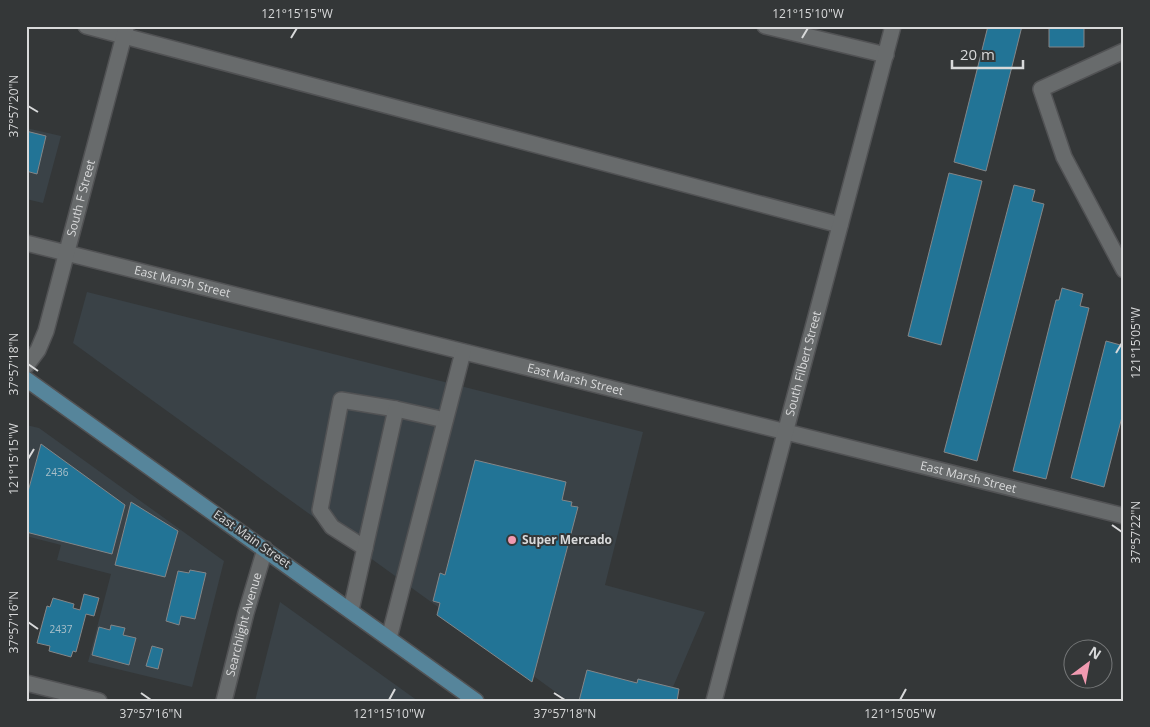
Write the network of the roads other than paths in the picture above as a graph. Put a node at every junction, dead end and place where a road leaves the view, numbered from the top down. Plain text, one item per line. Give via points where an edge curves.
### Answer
1 (86, 26) edge
2 (765, 26) edge
3 (893, 26) edge
4 (125, 31) edge
5 (1124, 51) edge
6 (886, 55) junction
7 (840, 224) junction
8 (26, 243) edge
9 (67, 253) junction
10 (1124, 270) edge
11 (463, 352) junction
12 (26, 366) edge
13 (26, 379) edge
14 (396, 409) junction
15 (445, 420) junction
16 (785, 432) junction
17 (1124, 516) edge
18 (365, 548) junction
19 (265, 549) junction
20 (351, 610) junction
21 (389, 638) junction
22 (26, 683) edge
23 (99, 701) edge
24 (224, 701) edge
25 (476, 701) edge
26 (714, 701) edge

1 - 4 street
2 - 6 street
3 - 6 street, South Filbert Street
4 - 7 street
4 - 9 street, South F Street
5 - 10 street via 1042,89 1064,157
6 - 7 street, South Filbert Street
7 - 16 street, South Filbert Street
8 - 9 street, East Marsh Street
9 - 11 street, East Marsh Street
9 - 12 street, South F Street via 46,331
11 - 15 street
11 - 16 street, East Marsh Street
13 - 19 main road, East Main Street
14 - 15 street
14 - 18 street
14 - 18 street via 341,400 320,510 332,527
15 - 21 street
16 - 17 street, East Marsh Street
16 - 26 street, South Filbert Street
18 - 20 street
19 - 20 main road, East Main Street
19 - 24 street, Searchlight Avenue
20 - 21 main road, East Main Street
21 - 25 main road, East Main Street
22 - 23 street

